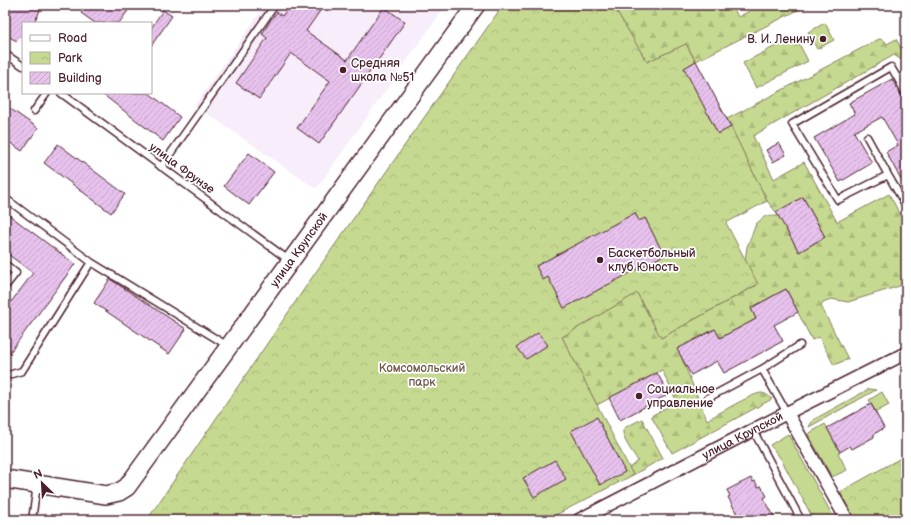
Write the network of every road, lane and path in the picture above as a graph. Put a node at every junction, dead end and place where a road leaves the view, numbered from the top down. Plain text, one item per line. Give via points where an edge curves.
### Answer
1 (275, 5) edge
2 (476, 5) edge
3 (5, 54) edge
4 (22, 65) edge
5 (906, 74) edge
6 (898, 79) junction
7 (46, 94) edge
8 (62, 94) edge
9 (906, 94) edge
10 (34, 111) dead end
11 (867, 137) dead end
12 (161, 166) junction
13 (888, 175) junction
14 (5, 198) edge
15 (906, 206) edge
16 (290, 261) junction
17 (91, 262) junction
18 (5, 264) edge
19 (5, 287) edge
20 (800, 345) dead end
21 (228, 346) junction
22 (906, 353) edge
23 (762, 369) junction
24 (5, 376) edge
25 (708, 398) dead end
26 (787, 413) junction
27 (753, 430) junction
28 (5, 480) edge
29 (37, 484) junction
30 (32, 520) edge
31 (579, 520) edge
32 (800, 520) edge
33 (847, 520) edge

1 - 12 lane
2 - 16 main road, улица Крупской
3 - 4 lane
5 - 6 lane
6 - 9 lane
6 - 13 lane via 891,67 792,124 838,200
7 - 10 lane
8 - 12 lane, улица Фрунзе
11 - 13 lane
12 - 16 lane, улица Фрунзе
13 - 15 lane
14 - 17 lane
16 - 21 main road, улица Крупской
17 - 21 lane
17 - 24 lane via 22,371
18 - 19 lane via 16,273
20 - 23 lane
21 - 29 main road, улица Крупской via 127,487 106,495
22 - 26 street, улица Крупской
23 - 25 lane
23 - 26 lane
26 - 27 street, улица Крупской
26 - 33 street
27 - 31 street, улица Крупской
27 - 32 lane
28 - 29 main road
29 - 30 lane

